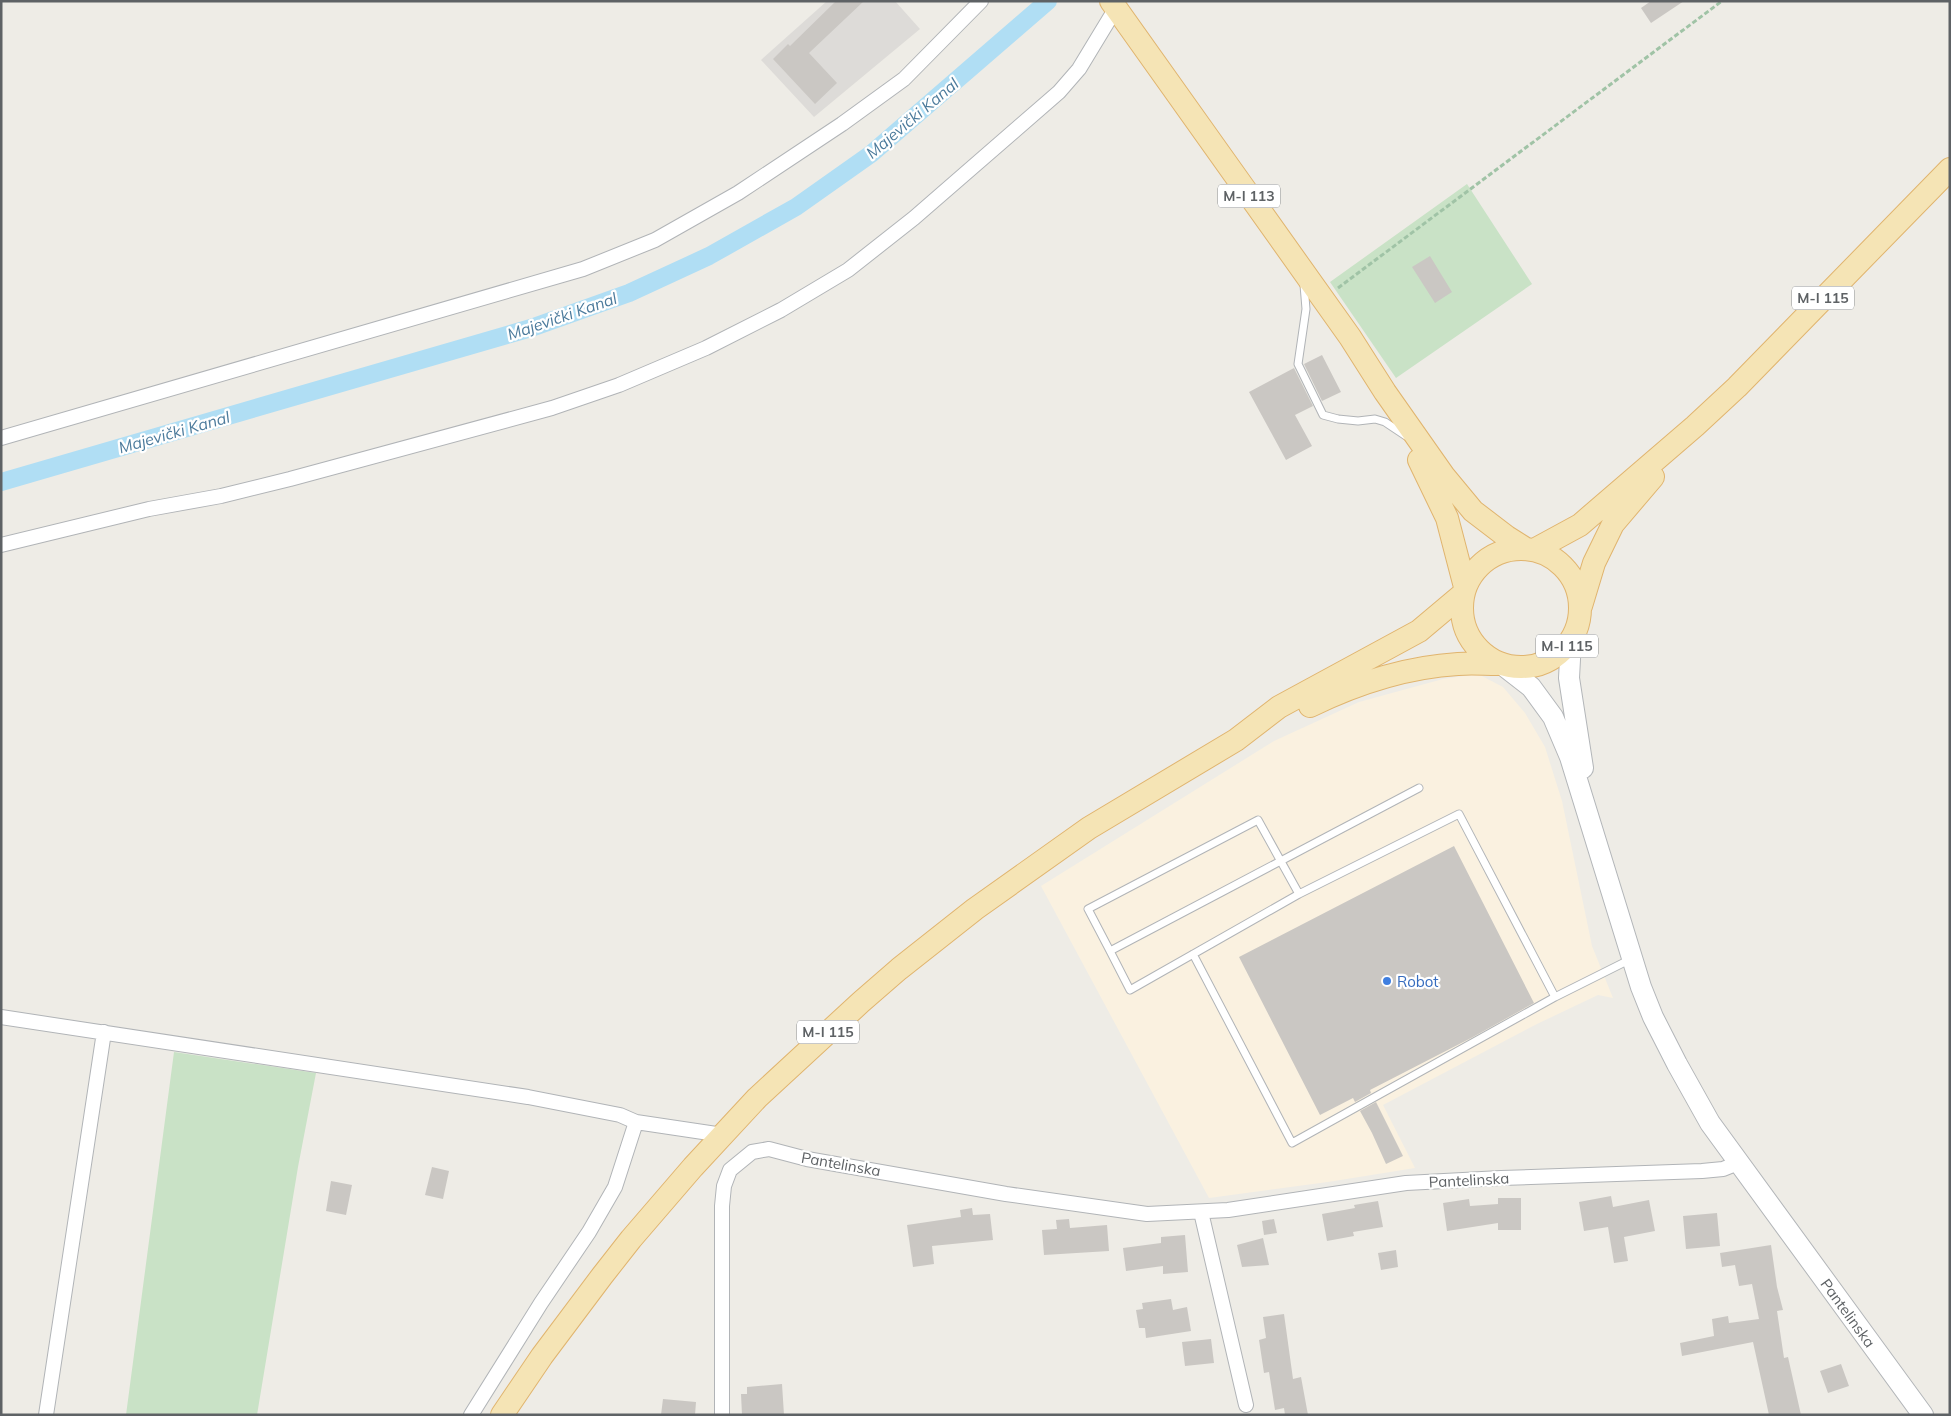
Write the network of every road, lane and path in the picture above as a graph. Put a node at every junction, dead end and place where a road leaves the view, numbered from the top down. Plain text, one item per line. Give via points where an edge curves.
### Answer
1 (980, 1) edge
2 (1722, 1) edge
3 (1114, 5) edge
4 (1950, 169) edge
5 (1302, 271) junction
6 (1323, 300) junction
7 (1385, 392) junction
8 (1695, 426) junction
9 (1, 438) edge
10 (1408, 438) junction
11 (1, 544) edge
12 (1530, 549) junction
13 (1464, 591) junction
14 (1580, 607) junction
15 (1571, 641) junction
16 (1500, 665) junction
17 (1236, 740) junction
18 (1419, 788) dead end
19 (1599, 851) junction
20 (1280, 860) junction
21 (1299, 894) junction
22 (1110, 951) junction
23 (1193, 954) junction
24 (1631, 959) junction
25 (1555, 997) junction
26 (1, 1016) edge
27 (104, 1032) junction
28 (636, 1122) junction
29 (723, 1136) junction
30 (1738, 1163) junction
31 (1201, 1212) junction
32 (1246, 1405) dead end
33 (46, 1415) edge
34 (471, 1415) edge
35 (502, 1415) edge
36 (722, 1415) edge
37 (1923, 1415) edge

1 - 9 street via 904,79 738,192 655,240 583,269
2 - 6 path
3 - 5 main road, M-I 113
3 - 11 street via 1079,69 1059,92 914,218 848,270 706,348 552,408 290,479
4 - 8 main road, M-I 115
5 - 6 main road, M-I 113
5 - 10 lane via 1306,309 1298,364 1324,415 1385,422
6 - 7 main road, M-I 113
7 - 10 main road, M-I 113
7 - 12 main road, M-I 113 via 1444,476 1473,511 1507,537
8 - 12 main road, M-I 115 via 1580,525
8 - 14 main road, M-I 115 via 1613,524 1594,563
10 - 13 main road, M-I 113 via 1447,518
12 - 13 main road, M-I 115 via 1506,550 1489,558 1474,571
12 - 14 main road, M-I 115 via 1552,558 1567,571 1577,588
13 - 16 main road via 1461,611 1464,628 1483,655
13 - 17 main road, M-I 115 via 1419,631 1280,707
14 - 15 main road, M-I 115 via 1578,625
15 - 16 main road, M-I 115 via 1558,655 1541,665 1523,668
15 - 19 main road via 1569,678 1573,711
16 - 17 main road, M-I 115 via 1458,664 1420,669 1379,680 1328,697
16 - 19 main road via 1531,687 1553,717 1570,757
17 - 29 main road, M-I 115 via 1090,828 935,939 854,1008 757,1098
18 - 20 lane
19 - 24 main road, Pantelinska
20 - 21 lane
20 - 22 lane
20 - 22 lane via 1258,820 1088,909
21 - 23 lane
21 - 25 lane via 1459,814
22 - 23 lane via 1130,990
23 - 25 lane via 1292,1143
24 - 25 lane
24 - 30 main road, Pantelinska via 1653,1017 1677,1064 1710,1123
26 - 27 street
27 - 28 street via 528,1097 620,1115
27 - 33 street
28 - 29 street
28 - 34 street via 610,1195
29 - 35 main road, M-I 115 via 631,1239 542,1356
30 - 31 street, Pantelinska via 1723,1169 1702,1171 1406,1183
30 - 37 main road, Pantelinska
31 - 32 street
31 - 36 street, Pantelinska via 1147,1214 1006,1194 806,1159 769,1149 752,1152 730,1170 724,1186

